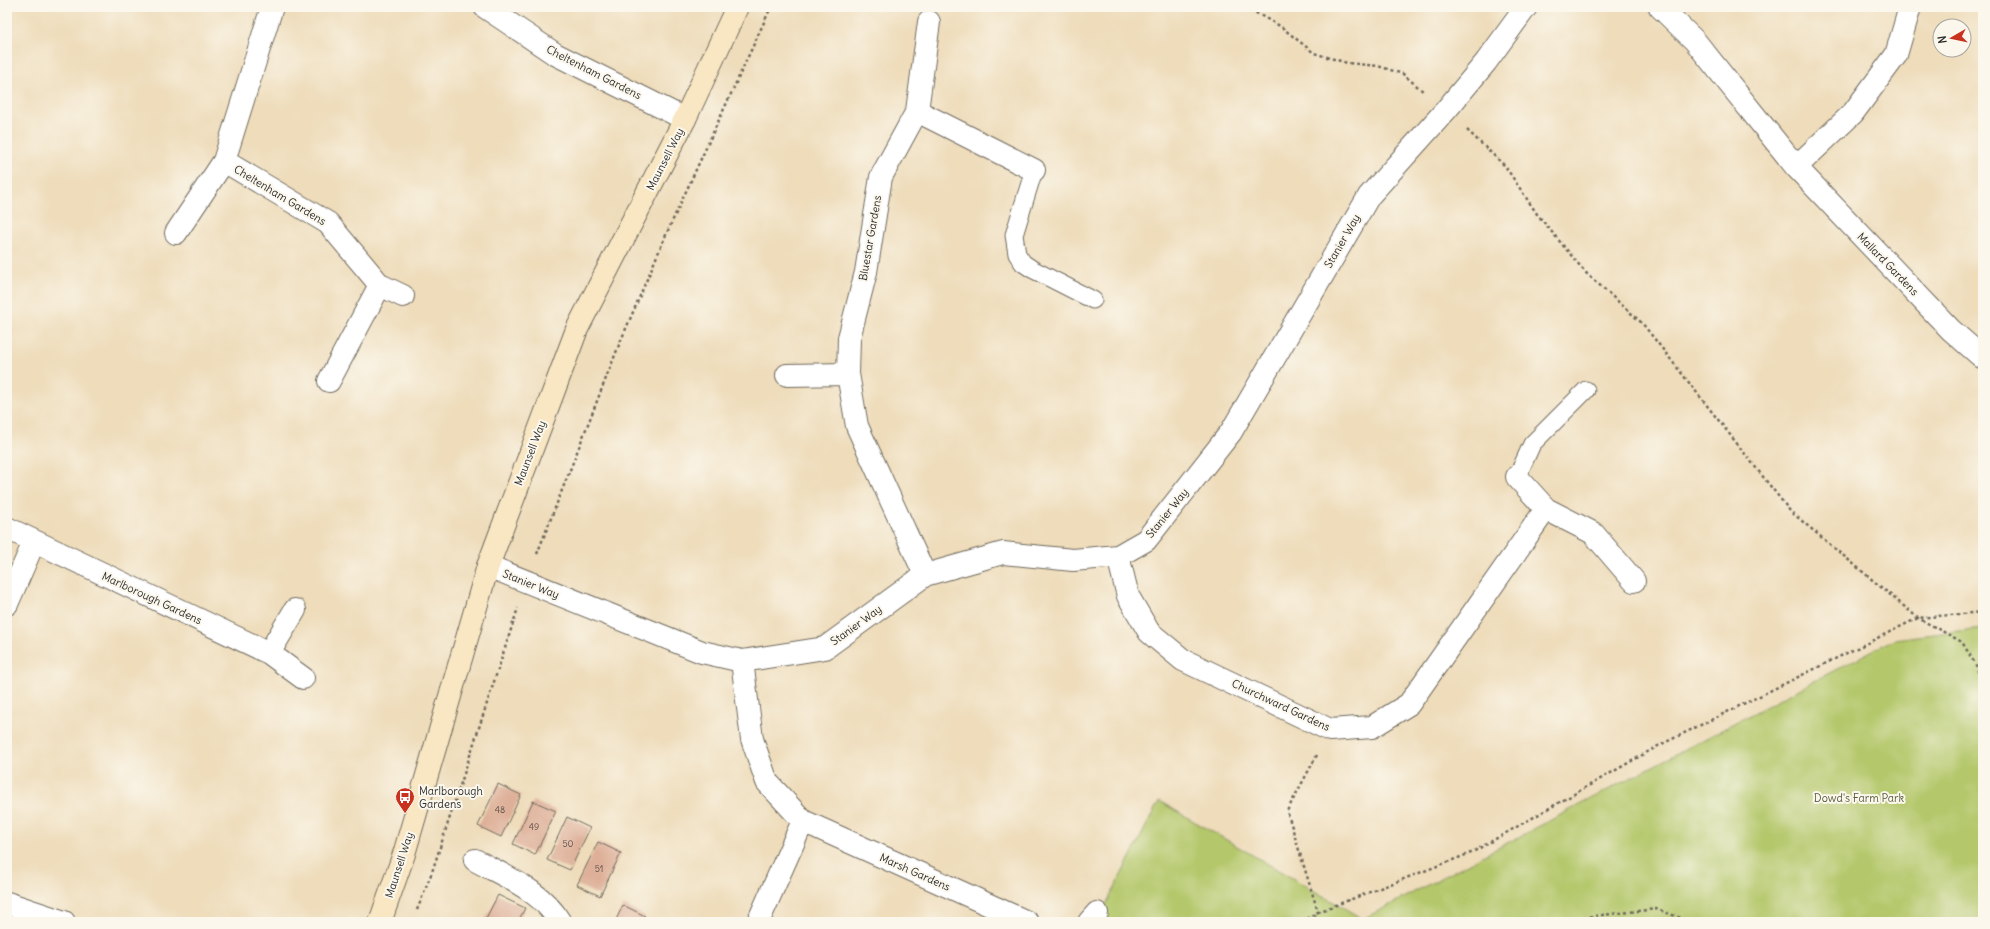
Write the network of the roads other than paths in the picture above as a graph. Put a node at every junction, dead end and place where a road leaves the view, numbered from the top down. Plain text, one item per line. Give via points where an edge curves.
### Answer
1 (272, 7) edge
2 (485, 7) edge
3 (737, 7) edge
4 (1526, 7) edge
5 (1660, 7) edge
6 (1910, 7) edge
7 (929, 22) dead end
8 (917, 110) junction
9 (686, 119) junction
10 (224, 161) junction
11 (1796, 167) junction
12 (1034, 170) joint
13 (176, 232) dead end
14 (380, 285) junction
15 (403, 296) dead end
16 (1093, 300) dead end
17 (1983, 358) edge
18 (848, 374) junction
19 (787, 375) dead end
20 (329, 381) dead end
21 (1586, 390) dead end
22 (1517, 477) joint
23 (1546, 509) junction
24 (7, 528) edge
25 (34, 542) junction
26 (1118, 556) junction
27 (488, 566) junction
28 (925, 574) junction
29 (1634, 581) dead end
30 (7, 604) edge
31 (295, 610) dead end
32 (269, 653) junction
33 (742, 661) junction
34 (303, 678) dead end
35 (803, 822) junction
36 (475, 860) dead end
37 (7, 903) edge
38 (64, 922) edge
39 (380, 922) edge
40 (560, 922) edge
41 (758, 922) edge
42 (1026, 922) edge

1 - 10 street, Cheltenham Gardens
2 - 9 street, Cheltenham Gardens via 555,54
3 - 9 street, Maunsell Way
4 - 26 street, Stanier Way via 1486,62 1369,196 1231,432 1146,540
5 - 11 street, Mallard Gardens via 1695,41
6 - 11 street via 1896,55 1854,113
7 - 8 street, Bluestar Gardens
8 - 12 street
8 - 18 street, Bluestar Gardens via 881,177 866,272 849,338
9 - 27 street, Maunsell Way via 577,329
10 - 13 street, Cheltenham Gardens
10 - 14 street, Cheltenham Gardens via 328,223
11 - 17 street, Mallard Gardens via 1951,330
12 - 16 lane via 1014,235 1017,254 1023,263 1032,269
14 - 15 street, Cheltenham Gardens
14 - 20 street
18 - 19 street
18 - 28 street, Bluestar Gardens via 857,426
21 - 22 lane via 1532,444
22 - 23 street
23 - 26 street, Churchward Gardens via 1409,704 1372,727 1330,730 1183,660 1149,632 1128,596
23 - 29 street via 1593,533
24 - 25 street, Marlborough Gardens
25 - 30 street
25 - 32 street, Marlborough Gardens
26 - 28 street, Stanier Way via 1073,560 1003,553
27 - 33 street, Stanier Way via 702,652
27 - 39 street, Maunsell Way via 404,854
28 - 33 street, Stanier Way via 825,648
31 - 32 street
32 - 34 street, Marlborough Gardens
33 - 35 street, Marsh Gardens via 752,739 767,782
35 - 41 street
35 - 42 street, Marsh Gardens
36 - 40 street via 539,896 554,911
37 - 38 street

